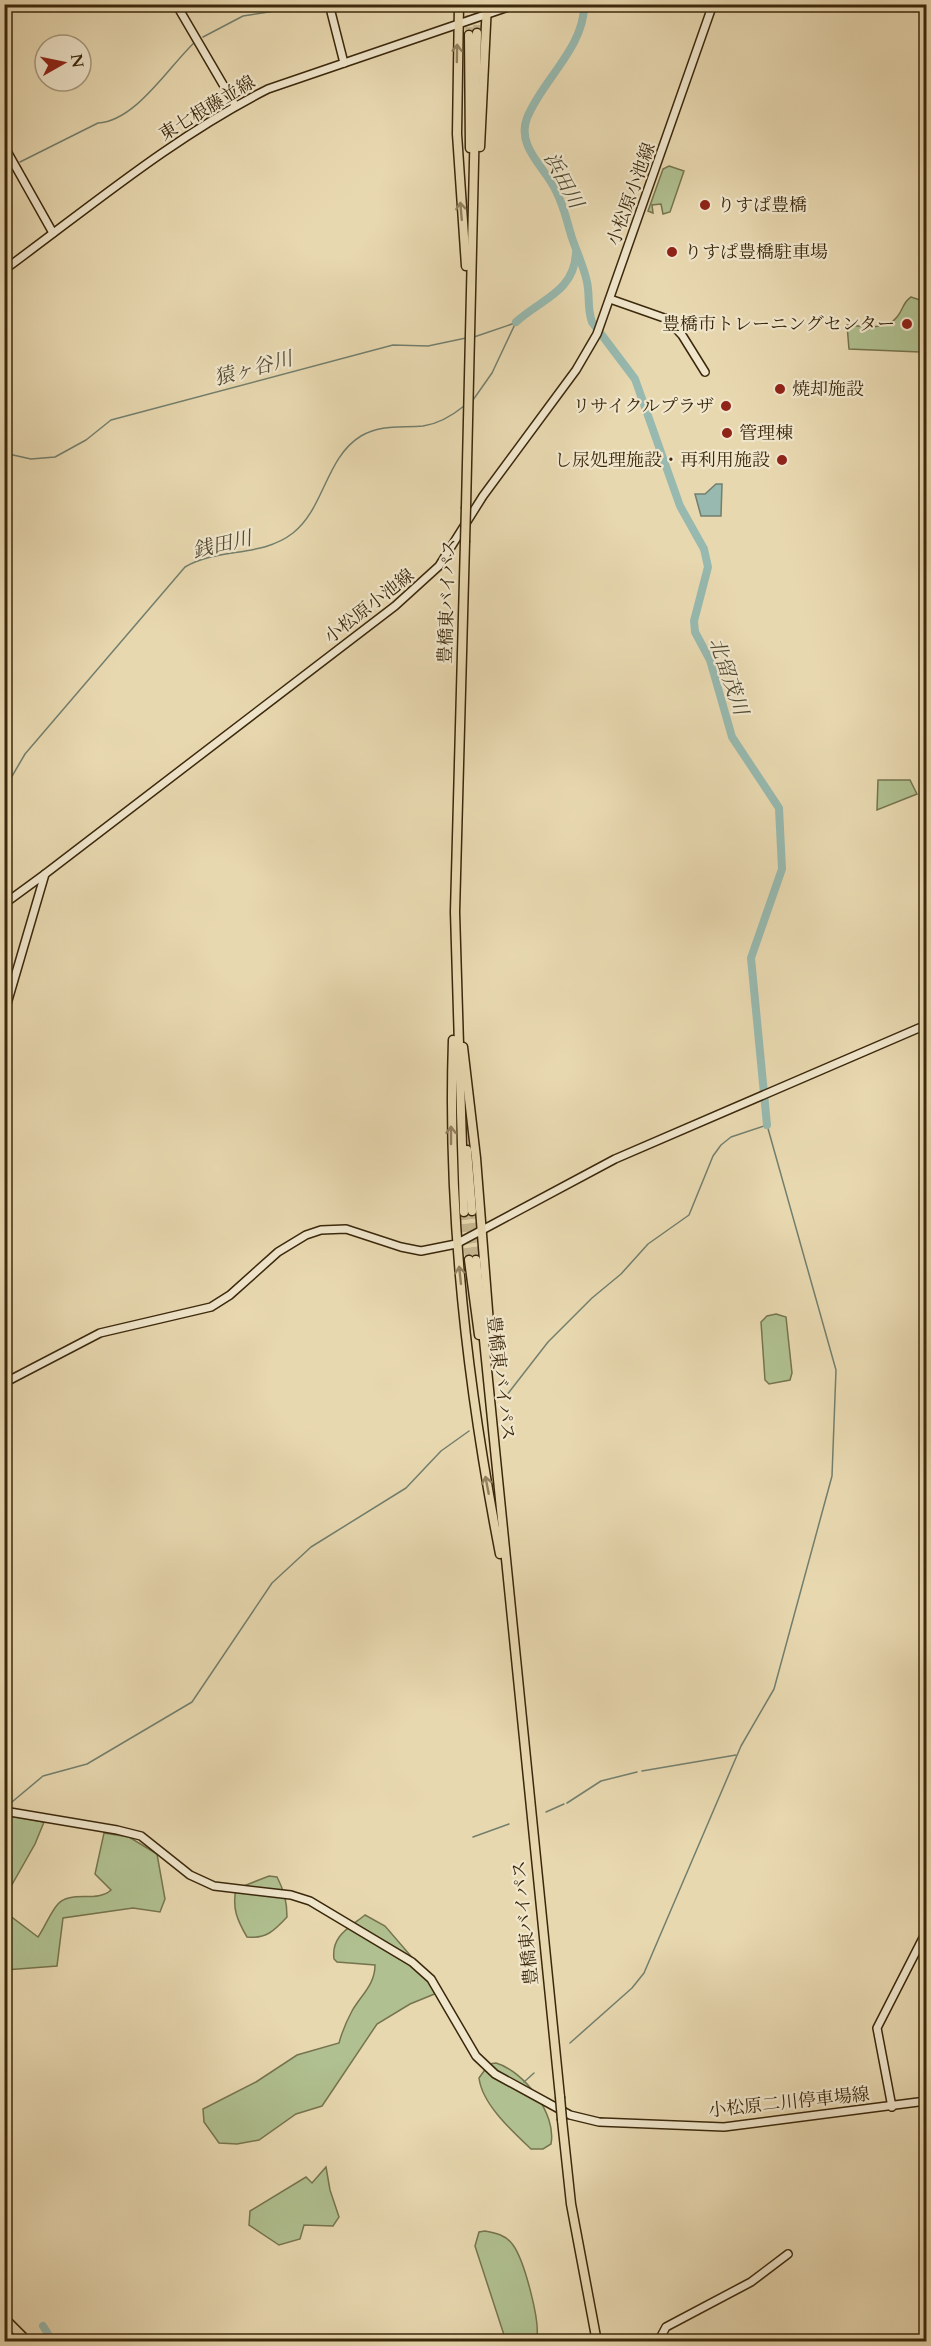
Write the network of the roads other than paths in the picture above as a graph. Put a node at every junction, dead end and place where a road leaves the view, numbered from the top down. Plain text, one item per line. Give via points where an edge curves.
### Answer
1 (176, 4) edge
2 (329, 4) edge
3 (459, 4) edge
4 (504, 4) edge
5 (517, 4) edge
6 (712, 4) edge
7 (487, 9) edge
8 (458, 23) junction
9 (473, 34) tunnel mouth
10 (344, 63) junction
11 (236, 105) junction
12 (4, 146) edge
13 (471, 225) junction
14 (53, 232) junction
15 (4, 270) edge
16 (610, 299) junction
17 (468, 332) junction
18 (705, 372) dead end
19 (45, 874) junction
20 (4, 904) edge
21 (456, 949) junction
22 (458, 991) junction
23 (4, 1014) edge
24 (927, 1025) edge
25 (461, 1032) junction
26 (482, 1229) junction
27 (456, 1244) junction
28 (4, 1383) edge
29 (493, 1424) junction
30 (499, 1499) junction
31 (510, 1605) junction
32 (4, 1812) edge
33 (927, 1932) edge
34 (927, 2101) edge
35 (892, 2107) junction
36 (788, 2254) dead end
37 (4, 2318) edge
38 (28, 2342) edge
39 (597, 2342) edge
40 (658, 2342) edge

1 - 11 main road
2 - 10 main road
3 - 8 highway
4 - 7 main road, 東七根藤並線
5 - 7 main road, 東七根藤並線
6 - 16 main road, 小松原小池線
7 - 8 main road, 東七根藤並線
7 - 13 highway via 477,189
8 - 10 main road, 東七根藤並線
17 -> 8 highway via 457,145
9 - 13 highway, 豊橋東バイパス
10 - 11 main road, 東七根藤並線 via 268,89
11 - 14 main road, 東七根藤並線
12 - 14 main road
13 - 17 highway, 豊橋東バイパス
14 - 15 main road, 東七根藤並線
16 - 18 main road via 667,319
16 - 19 main road, 小松原小池線 via 597,334 576,370 483,495 429,578
17 - 21 highway, 豊橋東バイパス, bridge
19 - 20 main road, 小松原小池線
19 - 23 main road
21 - 22 highway, 豊橋東バイパス
27 -> 21 highway via 451,1143
22 - 25 highway, 豊橋東バイパス
22 - 25 highway, 豊橋東バイパス via 468,1211
24 - 26 main road via 615,1159
25 - 26 highway
26 - 27 main road
26 - 29 highway
27 - 28 main road via 421,1251 346,1229 321,1230 278,1252 211,1307 100,1333
31 -> 27 highway via 482,1461
29 - 30 highway, 豊橋東バイパス
29 - 30 highway, 豊橋東バイパス via 473,1260
30 - 31 highway, 豊橋東バイパス
31 - 39 highway, 豊橋東バイパス, bridge via 571,2204
32 - 35 main road, 小松原二川停車場線 via 141,1836 190,1875 214,1886 310,1901 412,1962 431,1979 476,2056 489,2068 570,2115 599,2122 724,2127
33 - 35 main road via 877,2028
34 - 35 main road, 小松原二川停車場線
36 - 40 main road via 751,2282 666,2327
37 - 38 highway

